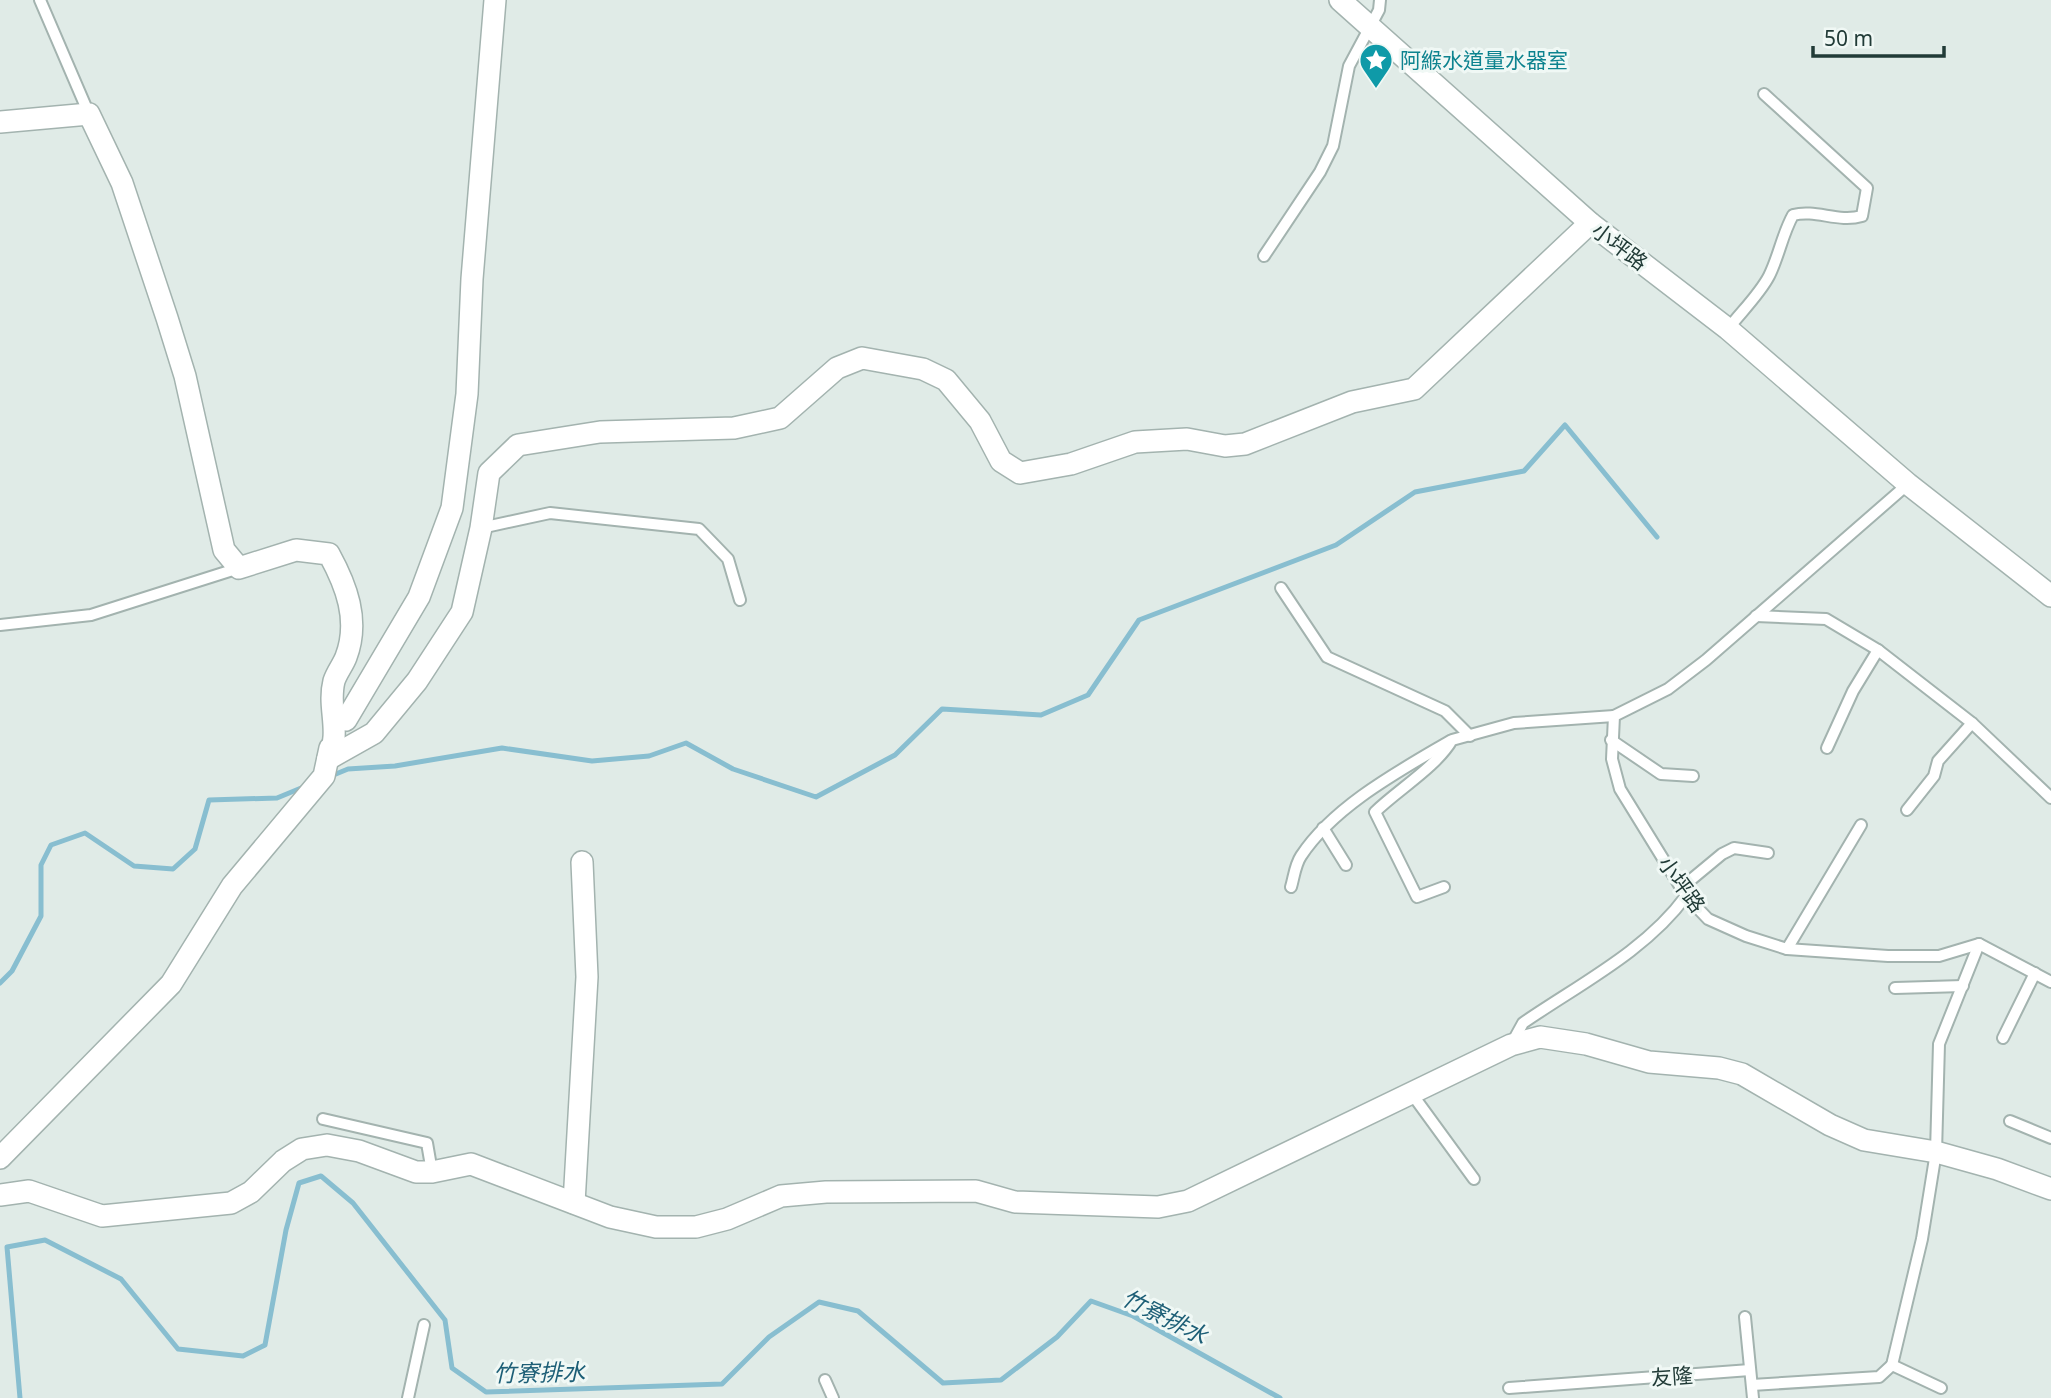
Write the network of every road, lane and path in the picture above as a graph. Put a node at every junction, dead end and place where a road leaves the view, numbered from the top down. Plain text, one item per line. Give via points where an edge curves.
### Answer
1 (40, 0) edge
2 (495, 0) edge
3 (1340, 0) edge
4 (1380, 0) edge
5 (1370, 28) junction
6 (1764, 94) dead end
7 (89, 114) junction
8 (0, 122) edge
9 (1590, 223) junction
10 (1264, 256) dead end
11 (1728, 329) junction
12 (1908, 484) junction
13 (481, 528) junction
14 (239, 568) junction
15 (1281, 588) dead end
16 (2051, 596) edge
17 (740, 600) dead end
18 (1755, 616) junction
19 (0, 625) edge
20 (1878, 650) junction
21 (1614, 716) junction
22 (346, 720) dead end
23 (1972, 723) junction
24 (1470, 736) junction
25 (1452, 740) junction
26 (1611, 740) junction
27 (1827, 748) dead end
28 (327, 760) junction
29 (1693, 776) dead end
30 (2051, 798) edge
31 (1907, 810) dead end
32 (1861, 825) dead end
33 (1323, 828) junction
34 (1768, 853) dead end
35 (582, 862) dead end
36 (1346, 865) dead end
37 (1291, 887) dead end
38 (1444, 887) dead end
39 (1684, 892) junction
40 (1979, 944) junction
41 (1787, 949) junction
42 (2035, 973) junction
43 (2051, 982) edge
44 (1962, 986) junction
45 (1895, 988) dead end
46 (2003, 1038) dead end
47 (1511, 1045) junction
48 (1412, 1094) junction
49 (323, 1119) dead end
50 (2010, 1121) dead end
51 (2051, 1138) edge
52 (1936, 1152) junction
53 (0, 1158) edge
54 (432, 1172) junction
55 (1474, 1179) dead end
56 (2051, 1189) edge
57 (0, 1195) edge
58 (574, 1203) junction
59 (1745, 1317) dead end
60 (424, 1325) dead end
61 (1892, 1364) junction
62 (1750, 1370) junction
63 (825, 1380) dead end
64 (1752, 1385) junction
65 (1509, 1388) dead end
66 (1941, 1388) dead end
67 (408, 1398) edge
68 (833, 1398) edge
69 (1753, 1398) edge

1 - 7 lane
2 - 22 street via 467,394 452,508 419,597
3 - 5 street, 小坪路
4 - 5 lane
5 - 9 street, 小坪路
5 - 10 lane via 1349,66 1333,146
6 - 11 lane via 1867,188 1862,216 1848,220 1802,212 1793,215 1768,279
7 - 8 street
7 - 14 street via 122,183 155,281 185,376 224,550
9 - 11 street, 小坪路
9 - 13 street via 1414,389 1352,402 1245,444 1225,446 1187,439 1135,442 1071,464 1020,473 1001,461 980,421 946,380 923,369 862,358 837,368 780,418 734,428 600,432 518,445 489,473
11 - 12 street, 小坪路
12 - 16 street, 小坪路
12 - 18 lane
13 - 17 lane via 550,513 699,529 728,559
13 - 28 street via 462,612 417,681 374,733
14 - 19 lane via 92,615
14 - 28 street via 296,550 329,554 347,587 351,613 348,654 334,681 336,742
15 - 24 lane via 1327,657 1445,711
18 - 20 lane via 1826,619
18 - 21 lane via 1668,689
20 - 23 lane
20 - 27 lane
21 - 24 lane via 1514,723
21 - 26 lane, 小坪路
23 - 30 lane
23 - 31 lane via 1938,761 1934,776
24 - 25 lane
25 - 33 lane
25 - 38 lane via 1441,757 1375,811 1417,897
26 - 29 lane via 1661,774
26 - 39 lane, 小坪路 via 1613,772 1620,789
28 - 53 street via 308,795 232,886 171,984
32 - 41 lane
33 - 36 lane
33 - 37 lane via 1299,859
34 - 39 lane via 1734,848
35 - 58 street via 586,977
39 - 41 lane, 小坪路 via 1708,919
39 - 47 lane via 1671,917 1523,1023
40 - 41 lane, 小坪路 via 1939,957
40 - 42 lane
40 - 44 lane
42 - 43 lane
42 - 46 lane
44 - 45 lane
44 - 52 lane via 1939,1044
47 - 48 street
47 - 52 street via 1540,1037 1649,1062 1719,1068 1742,1074 1864,1140
48 - 55 lane
48 - 58 street via 1188,1201 1158,1207 1015,1202 976,1191 826,1192 781,1196 696,1227 656,1227
49 - 54 lane via 427,1143
50 - 51 lane
52 - 56 street
52 - 61 lane via 1922,1239
54 - 57 street via 416,1172 359,1151 327,1145 302,1149 231,1203 102,1216 29,1191
54 - 58 street via 471,1164
59 - 62 lane
60 - 67 lane
61 - 64 lane via 1878,1377
61 - 66 lane
62 - 64 lane
62 - 65 lane, 友隆
63 - 68 lane
64 - 69 lane

